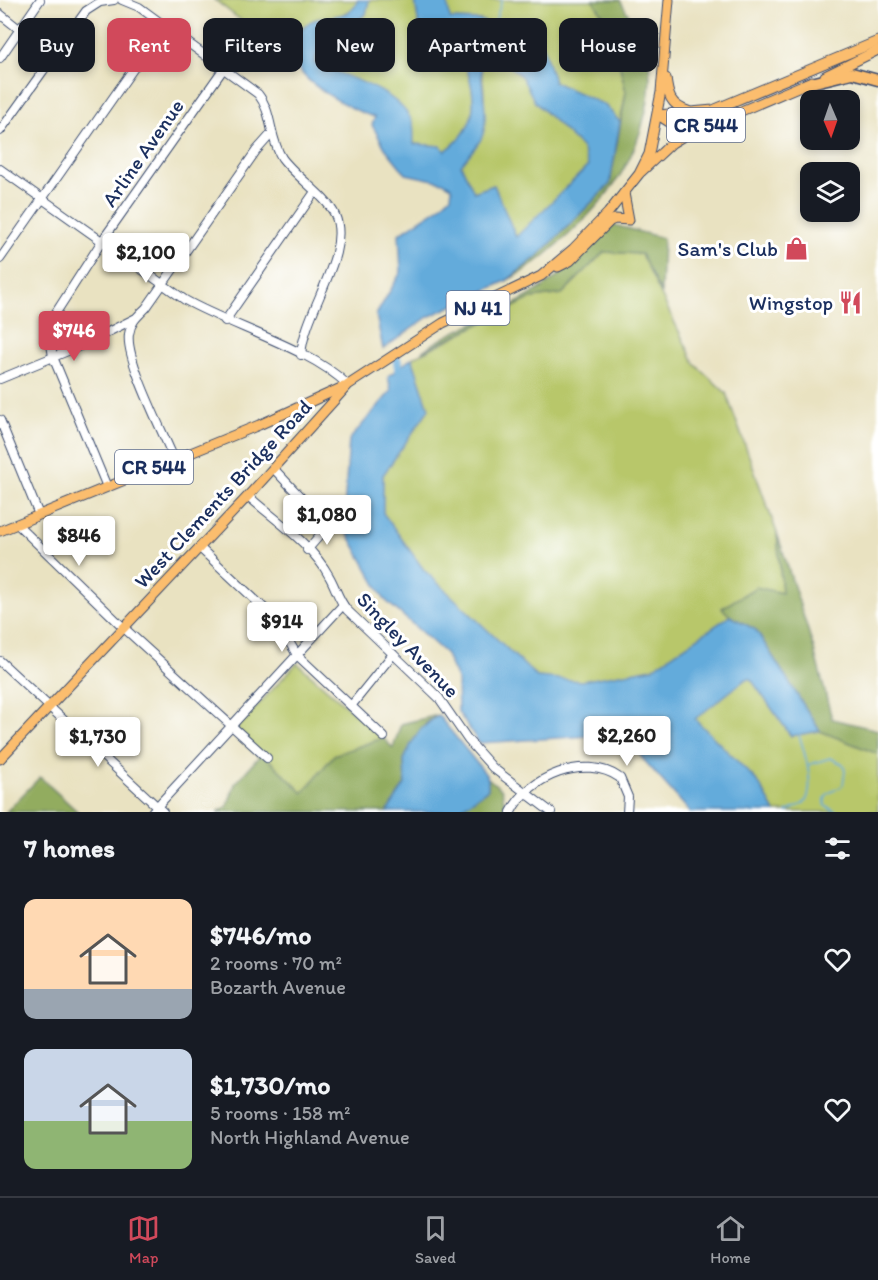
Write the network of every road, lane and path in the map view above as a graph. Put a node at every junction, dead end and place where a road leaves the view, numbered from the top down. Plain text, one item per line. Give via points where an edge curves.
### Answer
1 (40, 0) edge
2 (114, 0) edge
3 (122, 0) edge
4 (669, 0) edge
5 (0, 14) edge
6 (28, 18) edge
7 (154, 18) edge
8 (18, 28) edge
9 (18, 32) edge
10 (878, 41) edge
11 (878, 50) edge
12 (0, 58) edge
13 (664, 68) junction
14 (131, 72) edge
15 (221, 72) edge
16 (230, 72) edge
17 (878, 80) edge
18 (807, 84) junction
19 (693, 112) junction
20 (658, 115) junction
21 (711, 123) junction
22 (0, 131) edge
23 (272, 133) junction
24 (0, 169) edge
25 (639, 174) junction
26 (315, 193) junction
27 (624, 193) junction
28 (43, 199) junction
29 (102, 241) junction
30 (0, 259) edge
31 (549, 271) junction
32 (162, 283) junction
33 (134, 319) junction
34 (225, 321) junction
35 (301, 355) junction
36 (53, 357) junction
37 (0, 379) edge
38 (348, 385) junction
39 (308, 403) junction
40 (323, 412) junction
41 (0, 420) edge
42 (174, 459) junction
43 (273, 468) junction
44 (107, 487) junction
45 (248, 496) junction
46 (39, 515) junction
47 (17, 524) junction
48 (0, 531) edge
49 (200, 548) junction
50 (307, 550) junction
51 (343, 605) junction
52 (124, 628) junction
53 (393, 654) junction
54 (297, 655) junction
55 (0, 661) edge
56 (351, 706) junction
57 (49, 707) junction
58 (232, 726) junction
59 (384, 737) dead end
60 (267, 758) dead end
61 (0, 759) edge
62 (524, 792) junction
63 (157, 810) edge
64 (511, 812) edge
65 (551, 812) edge
66 (627, 812) edge

1 - 6 street
2 - 22 street via 86,11
3 - 7 street
4 - 13 main road, NJ 41
5 - 8 street
9 - 12 street
10 - 19 main road, CR 544 via 713,110
11 - 18 main road, CR 544
13 - 19 main road via 668,96 674,105
13 - 20 main road, NJ 41
14 - 28 street
15 - 29 street, Arline Avenue
16 - 23 street via 265,103
17 - 18 highway via 852,73
18 - 21 main road, CR 544
19 - 20 main road, CR 544
20 - 21 main road via 682,125
20 - 25 main road, NJ 41 via 649,154
21 - 25 main road, CR 544 via 672,143
23 - 26 street via 280,155
23 - 32 street
24 - 28 street
25 - 27 main road, NJ 41
26 - 34 street
26 - 35 street via 335,215 340,244 305,328
27 - 31 main road, NJ 41
27 - 31 main road via 630,220 610,221 570,261
28 - 29 street
28 - 30 street
29 - 32 street
29 - 36 street, Arline Avenue via 50,320
31 - 38 main road, West Clements Bridge Road / NJ 41 via 443,322
32 - 33 street
32 - 34 street
33 - 36 street
33 - 42 street via 129,333 130,352
34 - 35 street
35 - 38 street via 324,365
36 - 37 street
36 - 44 street, Arline Avenue
38 - 39 main road, CR 544
38 - 40 main road, West Clements Bridge Road / NJ 41
39 - 40 main road via 320,404
39 - 42 main road, CR 544
40 - 43 main road, West Clements Bridge Road / NJ 41
41 - 46 street
42 - 44 main road, CR 544
43 - 45 main road, West Clements Bridge Road / NJ 41
43 - 50 street via 328,526
44 - 46 main road, CR 544
45 - 49 main road, West Clements Bridge Road / NJ 41
45 - 50 street, Singley Avenue
46 - 47 main road, CR 544
47 - 48 main road, CR 544
47 - 52 street
49 - 52 main road, West Clements Bridge Road / NJ 41
49 - 54 street via 265,609
50 - 51 street, Singley Avenue via 329,576
51 - 53 street, Singley Avenue
51 - 54 street
52 - 57 main road, West Clements Bridge Road / NJ 41
52 - 58 street
53 - 56 street
53 - 62 street, Singley Avenue via 439,698 493,768
54 - 56 street
54 - 58 street
55 - 57 street
56 - 59 street
57 - 61 main road, West Clements Bridge Road / NJ 41
57 - 63 street
58 - 60 street
58 - 63 street
62 - 64 street
62 - 65 street, Singley Avenue
62 - 66 street via 546,778 593,769 620,778 628,796

